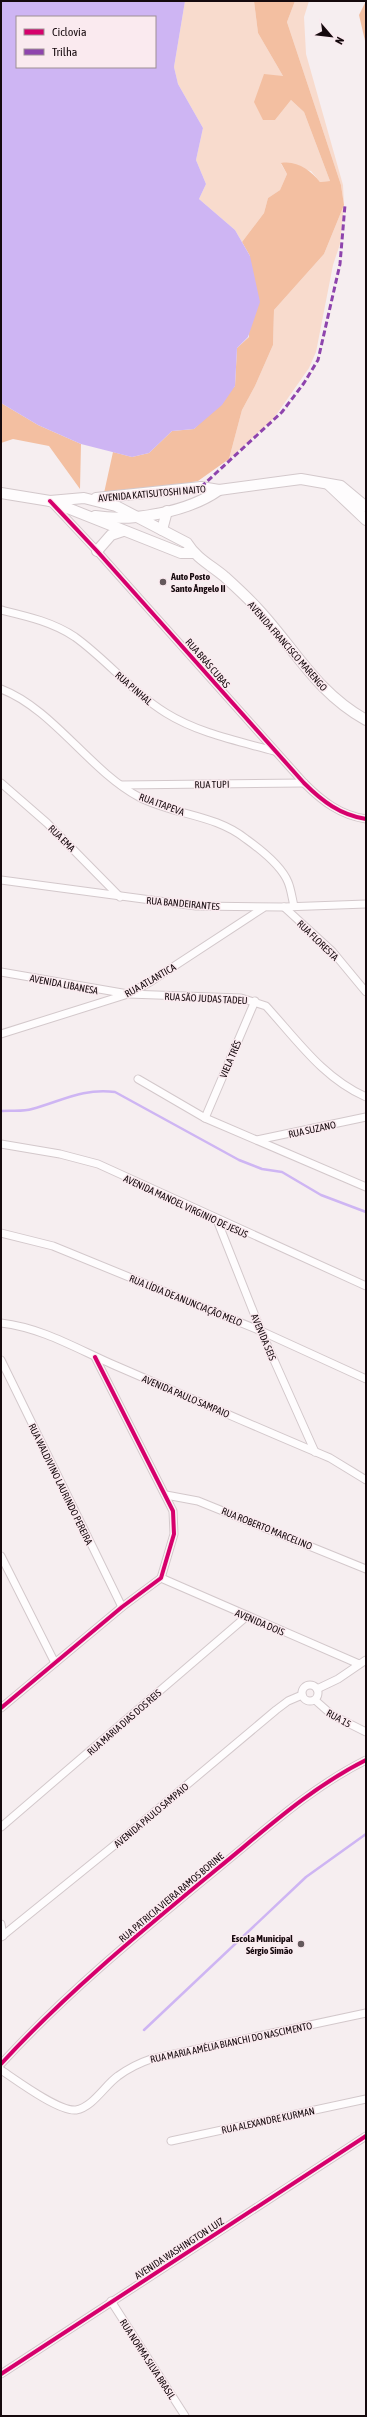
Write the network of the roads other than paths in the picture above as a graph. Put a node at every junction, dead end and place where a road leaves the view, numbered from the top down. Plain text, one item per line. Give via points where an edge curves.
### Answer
1 (328, 483) junction
2 (219, 490) junction
3 (1, 493) edge
4 (84, 498) junction
5 (50, 501) junction
6 (366, 507) edge
7 (167, 510) junction
8 (78, 514) junction
9 (140, 517) junction
10 (366, 520) edge
11 (162, 530) junction
12 (123, 531) junction
13 (97, 551) junction
14 (194, 554) junction
15 (1, 610) edge
16 (1, 689) edge
17 (366, 720) edge
18 (275, 751) junction
19 (1, 783) edge
20 (304, 783) junction
21 (121, 785) junction
22 (366, 819) edge
23 (1, 880) edge
24 (121, 897) junction
25 (366, 904) edge
26 (294, 906) junction
27 (263, 908) junction
28 (284, 908) junction
29 (1, 972) edge
30 (364, 989) edge
31 (128, 994) junction
32 (255, 1001) junction
33 (1, 1034) edge
34 (138, 1079) dead end
35 (366, 1097) edge
36 (205, 1118) junction
37 (366, 1118) edge
38 (257, 1140) junction
39 (1, 1144) edge
40 (366, 1187) edge
41 (217, 1220) junction
42 (1, 1233) edge
43 (366, 1286) edge
44 (1, 1323) edge
45 (261, 1331) junction
46 (95, 1357) junction
47 (1, 1360) edge
48 (366, 1379) edge
49 (315, 1452) junction
50 (366, 1480) edge
51 (166, 1495) junction
52 (1, 1556) edge
53 (366, 1569) edge
54 (161, 1578) junction
55 (122, 1607) junction
56 (247, 1616) junction
57 (366, 1660) edge
58 (55, 1663) junction
59 (359, 1664) junction
60 (317, 1689) junction
61 (302, 1695) junction
62 (315, 1700) junction
63 (1, 1708) edge
64 (366, 1732) edge
65 (366, 1760) edge
66 (1, 1827) edge
67 (1, 1924) edge
68 (2, 1936) edge
69 (366, 2013) edge
70 (1, 2064) edge
71 (1, 2070) edge
72 (366, 2099) edge
73 (366, 2136) edge
74 (171, 2142) dead end
75 (110, 2301) junction
76 (1, 2374) edge
77 (185, 2416) edge

1 - 2 main road, AVENIDA KATISUTOSHI NAITO via 285,479
1 - 6 main road, AVENIDA KATISUTOSHI NAITO via 349,491
1 - 10 main road
2 - 4 main road, AVENIDA KATISUTOSHI NAITO via 201,487
2 - 7 main road, AVENIDA KATISUTOSHI NAITO via 205,500
3 - 5 main road, AVENIDA FRANCISCO MARENGO
4 - 5 main road, AVENIDA FRANCISCO MARENGO
4 - 9 main road, AVENIDA FRANCISCO MARENGO via 116,506
5 - 8 main road, AVENIDA FRANCISCO MARENGO
5 - 13 street, RUA BRÁS CUBAS
7 - 9 main road, AVENIDA KATISUTOSHI NAITO
7 - 11 main road
8 - 9 main road, AVENIDA KATISUTOSHI NAITO via 110,518
8 - 12 main road, AVENIDA FRANCISCO MARENGO
9 - 11 main road, AVENIDA FRANCISCO MARENGO
11 - 14 main road, AVENIDA FRANCISCO MARENGO via 187,543
12 - 13 main road via 111,535
12 - 14 main road, AVENIDA FRANCISCO MARENGO via 181,554
13 - 18 street, RUA BRÁS CUBAS
14 - 17 main road, AVENIDA FRANCISCO MARENGO via 226,578 258,610 325,690 348,710
15 - 18 street, RUA PINHAL via 57,627 75,637 166,714 231,740
16 - 21 street, RUA ITAPEVA via 23,701
18 - 20 street, RUA BRÁS CUBAS
19 - 24 street, RUA EMA via 47,823
20 - 21 street, RUA TUPI
20 - 22 street, RUA BRÁS CUBAS via 335,809
21 - 26 street, RUA ITAPEVA via 155,803 234,830 273,863 288,881
23 - 24 street, RUA BANDEIRANTES
24 - 27 street, RUA BANDEIRANTES via 196,906
25 - 26 street, RUA BANDEIRANTES
26 - 28 street, RUA BANDEIRANTES
27 - 28 street, RUA BANDEIRANTES
27 - 31 street, RUA ATLANTICA
28 - 30 street, RUA FLORESTA via 332,951
29 - 31 street, AVENIDA LIBANESA
31 - 32 street, RUA SÃO JUDAS TADEU via 241,998
31 - 33 street, RUA ATLANTICA
32 - 35 street, RUA SÃO JUDAS TADEU via 266,1006 314,1061 337,1081
32 - 36 street, VIELA TRÊS
34 - 36 street
36 - 38 street
37 - 38 street, RUA SUZANO
38 - 40 street
39 - 41 street, AVENIDA MANOEL VIRGINIO DE JESUS via 83,1159
41 - 43 street, AVENIDA MANOEL VIRGINIO DE JESUS
41 - 45 street, AVENIDA SEIS
42 - 45 street, RUA LÍDIA DE ANUNCIAÇÃO MELO via 54,1246
44 - 46 street, AVENIDA PAULO SAMPAIO via 35,1329
45 - 48 street, RUA LÍDIA DE ANUNCIAÇÃO MELO
45 - 49 street, AVENIDA SEIS
46 - 49 street, AVENIDA PAULO SAMPAIO
46 - 51 street
47 - 55 street, RUA WALDIVINO LAURINDO PEREIRA
49 - 50 street, AVENIDA PAULO SAMPAIO via 346,1466
51 - 53 street, RUA ROBERTO MARCELINO via 210,1505
51 - 54 street via 175,1522 171,1549
52 - 58 street
54 - 55 street
54 - 56 street, AVENIDA DOIS
55 - 58 street
56 - 59 street, AVENIDA DOIS
56 - 66 street, RUA MARIA DIAS DOS REIS
57 - 59 street, AVENIDA PAULO SAMPAIO
58 - 63 street
59 - 60 street, AVENIDA PAULO SAMPAIO via 338,1680
60 - 61 street, AVENIDA PAULO SAMPAIO via 308,1685 303,1689
60 - 62 street via 318,1695
61 - 62 street via 306,1700
61 - 68 street, AVENIDA PAULO SAMPAIO via 276,1710 127,1836
62 - 64 street, RUA 15 via 332,1715
65 - 70 street, RUA PATRICIA VIEIRA RAMOS BORINE via 341,1772 309,1794 181,1899 70,1993
67 - 68 street
69 - 71 street, RUA MARIA AMÉLIA BIANCHI DO NASCIMENTO via 151,2059 134,2065 85,2106 76,2110 59,2106
72 - 74 street, RUA ALEXANDRE KURMAN
73 - 75 street, AVENIDA WASHINGTON LUIZ
75 - 76 street, AVENIDA WASHINGTON LUIZ
75 - 77 street, RUA NORMA SILVA BRASIL

